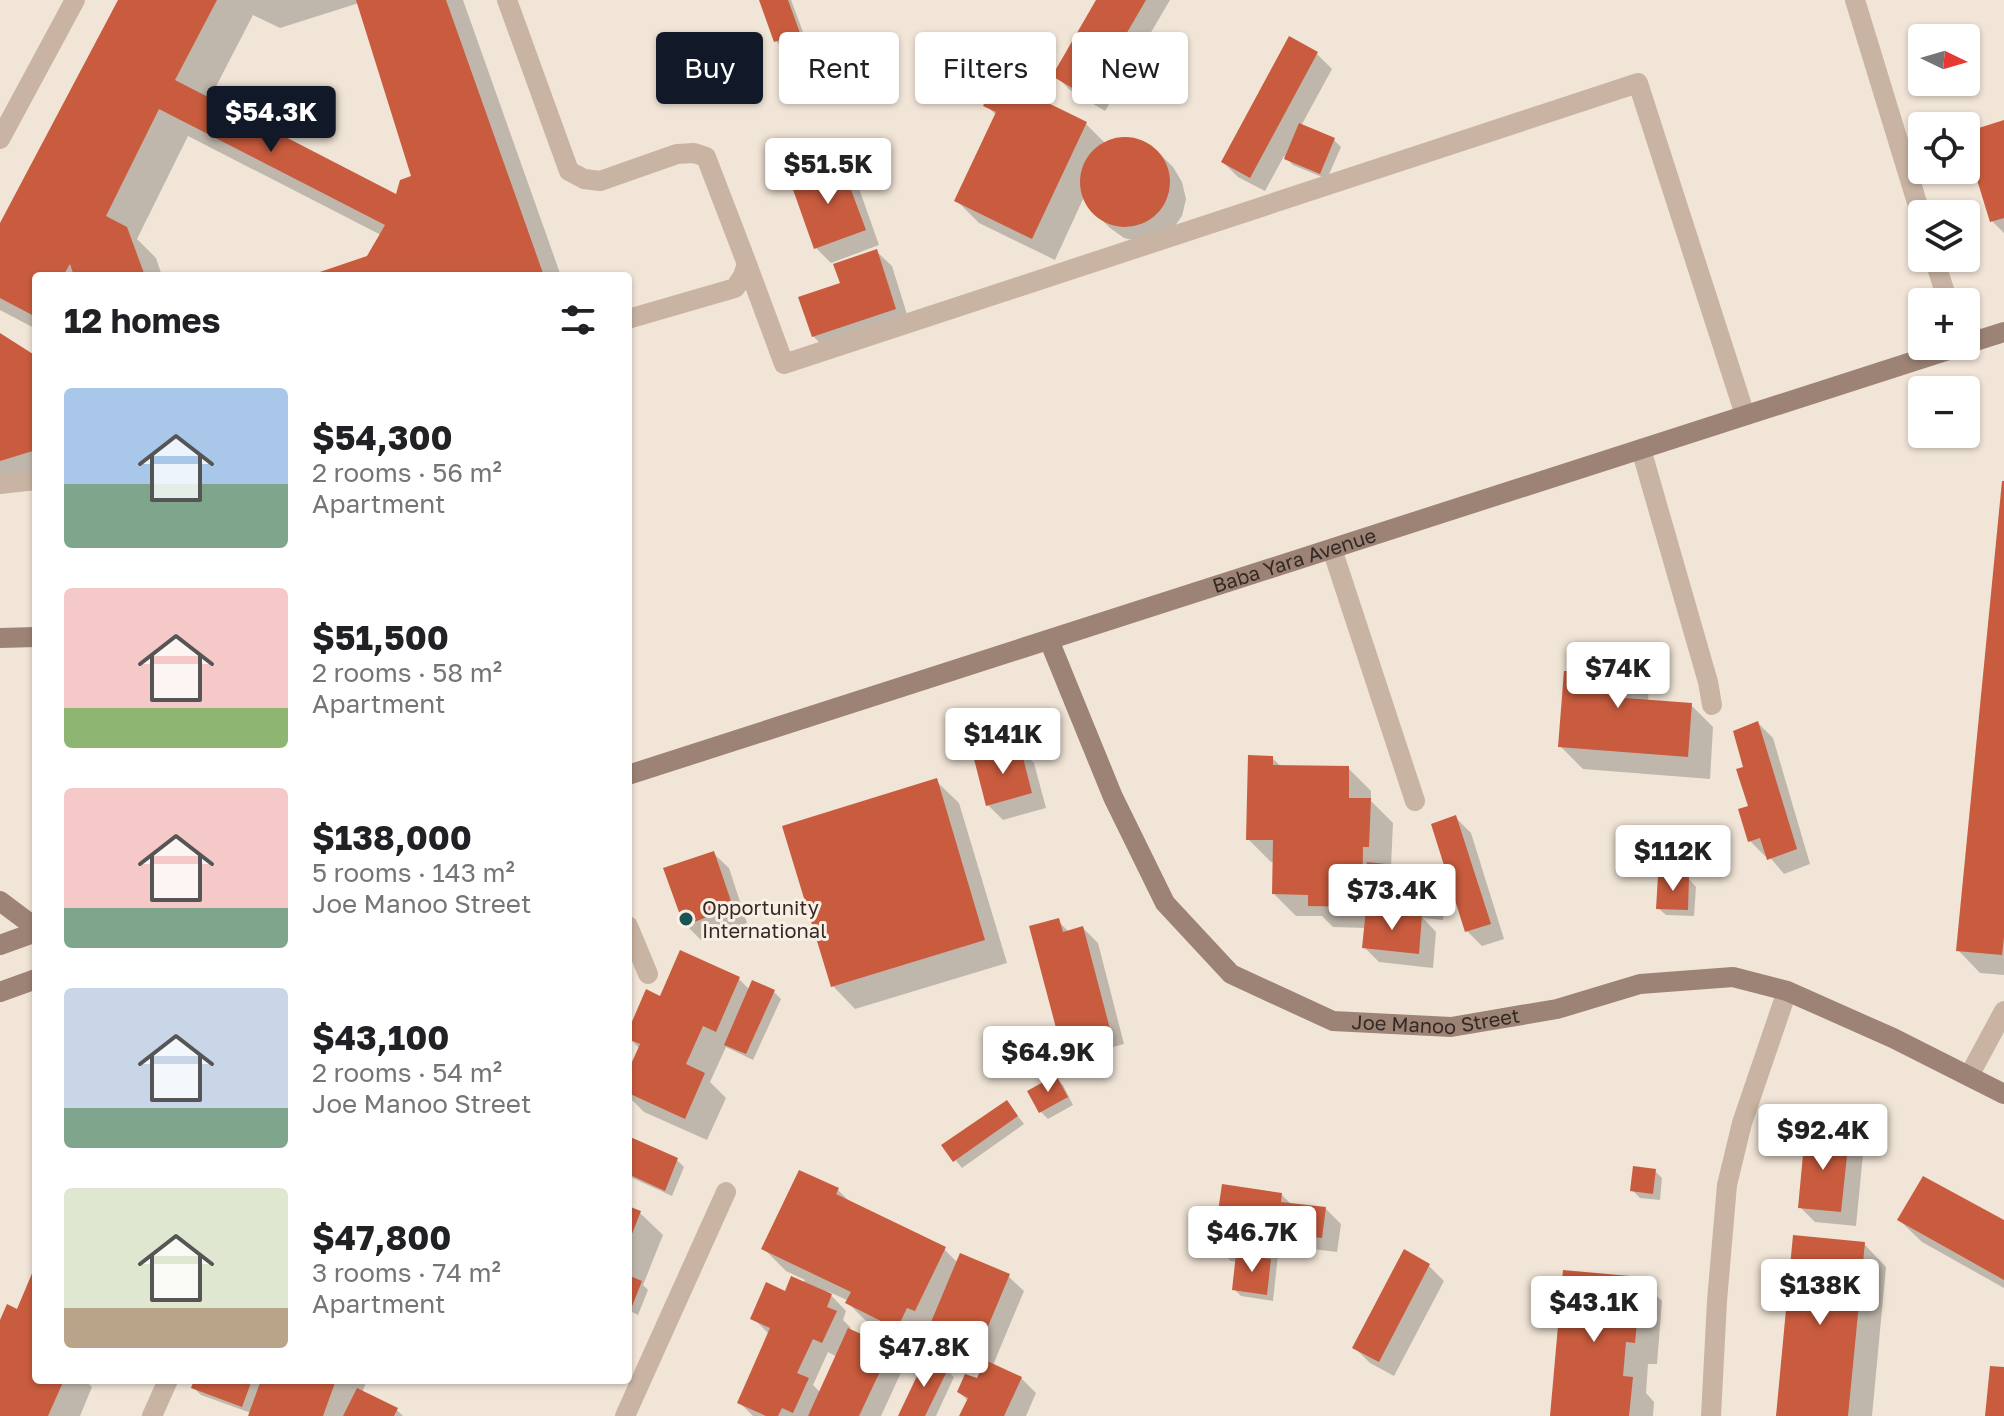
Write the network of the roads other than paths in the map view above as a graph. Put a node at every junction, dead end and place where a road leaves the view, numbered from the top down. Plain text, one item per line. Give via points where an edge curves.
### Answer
1 (75, 0) edge
2 (507, 0) edge
3 (1855, 0) edge
4 (0, 139) edge
5 (1916, 200) edge
6 (747, 264) junction
7 (632, 318) edge
8 (2004, 332) edge
9 (1980, 340) edge
10 (1917, 360) edge
11 (1745, 415) junction
12 (1641, 449) junction
13 (32, 480) edge
14 (0, 484) edge
15 (1332, 549) junction
16 (32, 637) edge
17 (0, 638) edge
18 (1049, 640) junction
19 (1712, 705) dead end
20 (632, 774) edge
21 (1415, 801) dead end
22 (0, 901) edge
23 (32, 927) edge
24 (32, 932) edge
25 (632, 936) edge
26 (0, 945) edge
27 (648, 974) dead end
28 (32, 980) edge
29 (1787, 991) junction
30 (0, 992) edge
31 (2004, 1011) edge
32 (1969, 1076) junction
33 (2004, 1094) edge
34 (726, 1192) dead end
35 (166, 1384) edge
36 (152, 1416) edge
37 (625, 1416) edge
38 (1711, 1416) edge

1 - 4 street
2 - 6 street via 569,171 600,181 677,154 706,157
3 - 5 street
6 - 7 street via 735,288
6 - 11 street via 784,364 1638,83
8 - 9 main road, Baba Yara Avenue
10 - 11 main road, Baba Yara Avenue
11 - 12 main road, Baba Yara Avenue
12 - 15 main road, Baba Yara Avenue
12 - 19 street
13 - 14 street
15 - 18 main road, Baba Yara Avenue
15 - 21 street
16 - 17 main road
18 - 20 main road, Baba Yara Avenue
18 - 29 main road, Joe Manoo Street via 1113,797 1165,903 1231,974 1333,1021 1451,1027 1557,1009 1640,984 1733,977
22 - 23 main road
24 - 26 main road
25 - 27 street
28 - 30 main road
29 - 32 main road, Joe Manoo Street
29 - 38 street via 1727,1185
31 - 32 street
32 - 33 main road, Joe Manoo Street
34 - 37 street
35 - 36 street

